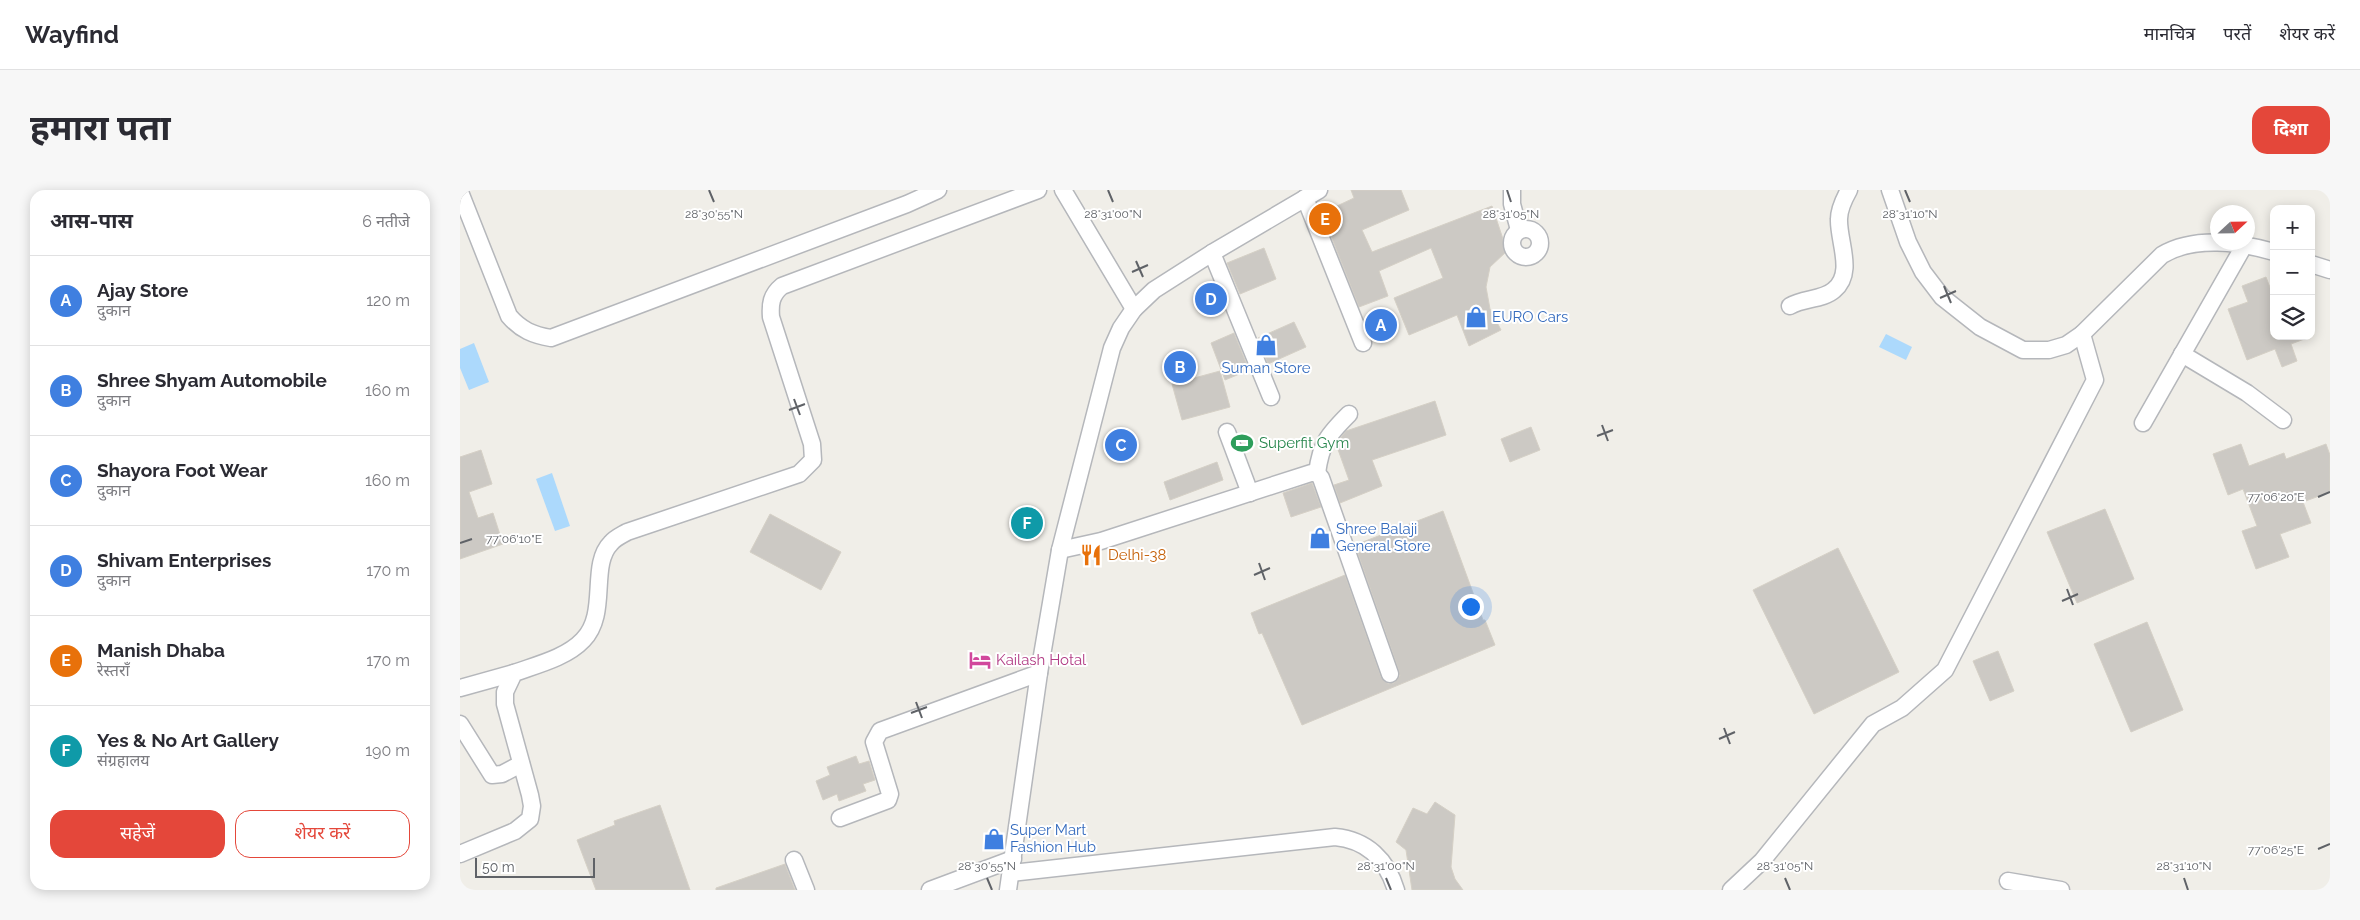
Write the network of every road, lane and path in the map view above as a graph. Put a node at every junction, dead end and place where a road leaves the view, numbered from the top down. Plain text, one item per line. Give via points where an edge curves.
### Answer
1 (938, 190) edge
2 (1038, 190) edge
3 (1063, 190) edge
4 (1512, 190) edge
5 (1849, 190) edge
6 (1890, 190) edge
7 (460, 192) edge
8 (1312, 194) edge
9 (906, 197) edge
10 (1519, 230) dead end
11 (2210, 245) edge
12 (2255, 247) edge
13 (2242, 250) edge
14 (2270, 251) edge
15 (1212, 253) junction
16 (2315, 265) edge
17 (2330, 270) edge
18 (1790, 306) dead end
19 (1134, 309) junction
20 (2082, 334) junction
21 (1363, 343) dead end
22 (2182, 354) junction
23 (1271, 397) dead end
24 (1349, 414) dead end
25 (2283, 420) dead end
26 (2143, 422) dead end
27 (1227, 432) dead end
28 (1317, 473) junction
29 (1250, 493) junction
30 (1060, 550) junction
31 (514, 673) junction
32 (1039, 673) junction
33 (1390, 674) dead end
34 (460, 688) edge
35 (460, 724) edge
36 (522, 764) junction
37 (840, 818) dead end
38 (460, 854) edge
39 (794, 860) dead end
40 (1012, 866) junction
41 (2008, 881) dead end
42 (806, 890) edge
43 (930, 890) edge
44 (1008, 890) edge
45 (1396, 890) edge
46 (1731, 890) edge
47 (2061, 890) edge

1 - 9 street
2 - 31 street via 775,291 771,298 771,317 812,444 813,460 799,474 627,532 610,543 602,561 596,621 583,640 566,653
3 - 19 street
4 - 10 street
5 - 18 street via 1839,219 1844,262 1841,282 1834,291
6 - 20 street via 1908,242 1923,272 1942,297 1980,326 2023,350 2048,350 2066,345
7 - 9 street via 509,316 533,336 551,338
8 - 15 street
8 - 21 street
11 - 20 street via 2173,248 2162,255
12 - 14 street
13 - 22 street
15 - 19 street via 1154,290
15 - 23 street
16 - 17 street
19 - 30 street via 1112,348
20 - 46 street via 2095,380 1945,670 1902,708 1874,724 1762,860
22 - 25 street via 2247,393
22 - 26 street
24 - 28 street via 1319,452
27 - 29 street
28 - 29 street
28 - 33 street
29 - 30 street via 1101,541
30 - 32 street
31 - 34 street
31 - 36 street via 505,692 505,704
32 - 37 street via 880,731 874,742 890,794 888,800
32 - 40 street
35 - 36 street via 492,776
36 - 38 street via 532,806 530,819 515,831
39 - 42 street
40 - 43 street
40 - 44 street
40 - 45 street via 1335,837 1348,838 1381,858
41 - 47 street

